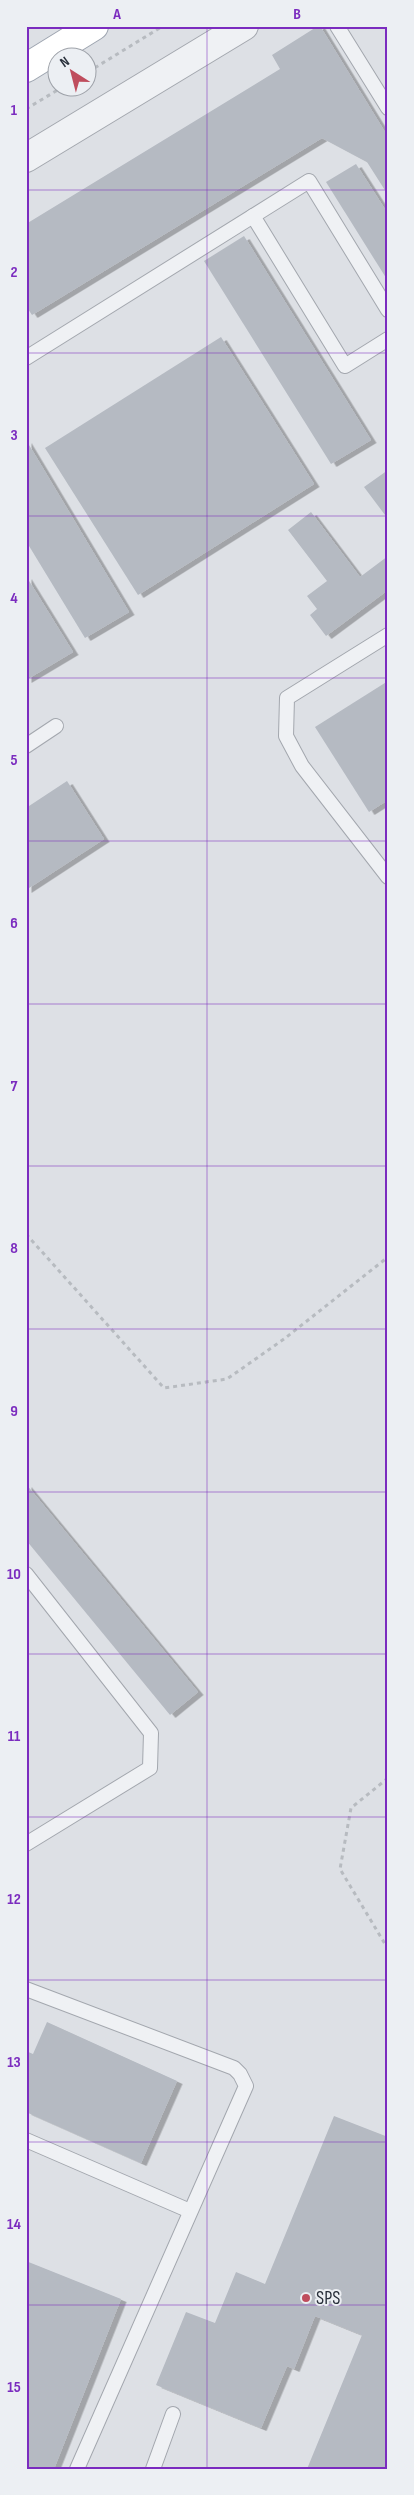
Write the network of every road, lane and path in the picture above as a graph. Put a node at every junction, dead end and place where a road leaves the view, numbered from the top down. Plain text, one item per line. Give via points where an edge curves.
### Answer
1 (94, 26) edge
2 (162, 26) edge
3 (244, 26) edge
4 (337, 26) edge
5 (98, 66) edge
6 (26, 68) edge
7 (48, 96) edge
8 (388, 108) edge
9 (26, 109) edge
10 (26, 158) edge
11 (253, 216) junction
12 (388, 310) edge
13 (388, 339) edge
14 (26, 358) edge
15 (388, 636) edge
16 (56, 726) dead end
17 (26, 746) edge
18 (388, 878) edge
19 (26, 1234) edge
20 (388, 1257) edge
21 (26, 1574) edge
22 (388, 1778) edge
23 (26, 1844) edge
24 (388, 1949) edge
25 (26, 1989) edge
26 (26, 2140) edge
27 (190, 2211) junction
28 (173, 2414) dead end
29 (77, 2469) edge
30 (153, 2469) edge

1 - 6 main road
2 - 5 path
3 - 10 street
4 - 8 lane
7 - 9 path
11 - 12 lane via 309,181
11 - 13 lane via 344,366
11 - 14 lane
15 - 18 lane via 287,698 286,736 302,766
16 - 17 lane
19 - 20 path via 164,1388 227,1379 284,1339
21 - 23 lane via 151,1733 150,1768
22 - 24 path via 351,1808 340,1869
25 - 27 lane via 234,2068 240,2074 246,2086
26 - 27 lane
27 - 29 lane
28 - 30 lane

